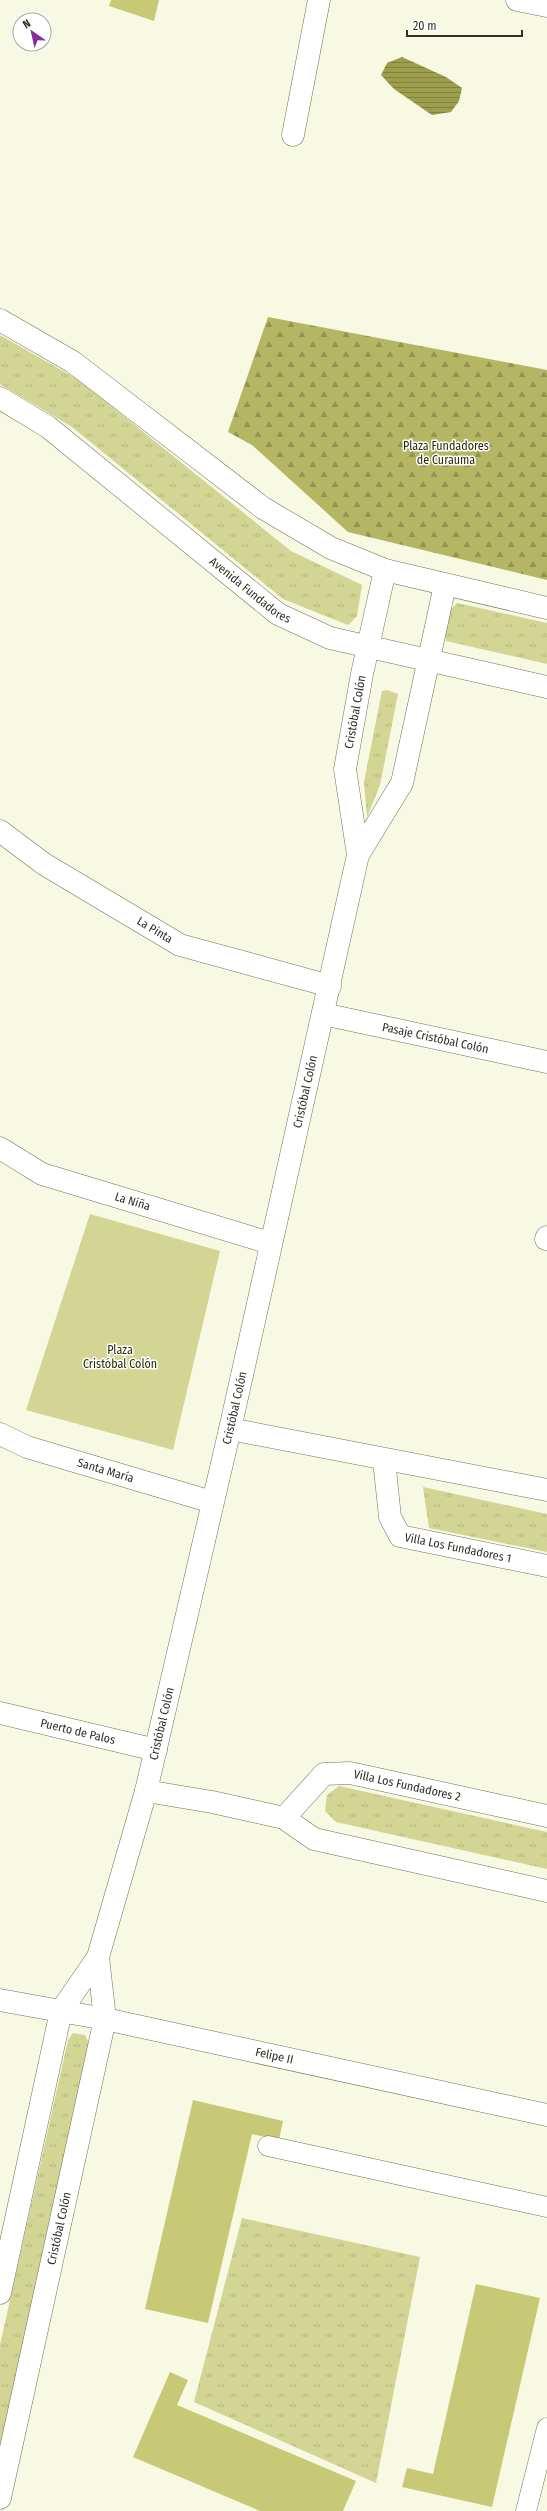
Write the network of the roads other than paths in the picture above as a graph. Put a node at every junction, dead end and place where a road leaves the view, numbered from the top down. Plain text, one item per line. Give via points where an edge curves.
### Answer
1 (319, 0) edge
2 (517, 0) edge
3 (547, 6) edge
4 (293, 136) dead end
5 (0, 320) edge
6 (0, 398) edge
7 (385, 570) junction
8 (445, 584) junction
9 (547, 608) edge
10 (368, 646) junction
11 (428, 661) junction
12 (547, 687) edge
13 (0, 831) edge
14 (358, 855) junction
15 (330, 986) junction
16 (323, 1014) junction
17 (547, 1062) edge
18 (0, 1148) edge
19 (270, 1243) junction
20 (230, 1429) junction
21 (0, 1434) edge
22 (384, 1460) junction
23 (547, 1490) edge
24 (212, 1502) junction
25 (547, 1566) edge
26 (0, 1713) edge
27 (156, 1750) junction
28 (146, 1791) junction
29 (547, 1816) edge
30 (284, 1818) junction
31 (547, 1891) edge
32 (98, 1957) junction
33 (0, 2000) edge
34 (61, 2011) junction
35 (104, 2019) junction
36 (547, 2116) edge
37 (268, 2146) dead end
38 (547, 2207) edge
39 (0, 2293) edge
40 (547, 2428) edge
41 (0, 2498) edge
42 (526, 2511) edge

1 - 4 street
2 - 3 street
5 - 7 street via 74,362 263,508 331,548
6 - 10 street, Avenida Fundadores via 48,427 278,614 330,638
7 - 8 street
7 - 10 street, Cristóbal Colón
8 - 9 street
8 - 11 street, Cristóbal Colón
10 - 11 street, Avenida Fundadores
10 - 14 street, Cristóbal Colón via 345,769
11 - 12 street, Avenida Fundadores
11 - 14 street, Cristóbal Colón via 402,783
13 - 15 street, La Pinta via 44,864 180,945
14 - 15 street, Cristóbal Colón
15 - 16 street, Cristóbal Colón
16 - 17 street, Pasaje Cristóbal Colón
16 - 19 street, Cristóbal Colón
18 - 19 street, La Niña via 42,1174
19 - 20 street, Cristóbal Colón
20 - 22 street
20 - 24 street, Cristóbal Colón
21 - 24 street, Santa María via 27,1447
22 - 23 street
22 - 25 street, Villa Los Fundadores 1 via 390,1517 400,1536
24 - 27 street, Cristóbal Colón
26 - 27 street, Puerto de Palos
27 - 28 street, Cristóbal Colón
28 - 30 street
28 - 32 street, Cristóbal Colón
29 - 30 street, Villa Los Fundadores 2 via 350,1773 324,1774
30 - 31 street via 314,1839
32 - 34 street, Cristóbal Colón
32 - 35 street, Cristóbal Colón
33 - 34 street, Felipe II
34 - 35 street, Felipe II
34 - 39 street, Cristóbal Colón
35 - 36 street, Felipe II
35 - 41 street, Cristóbal Colón
37 - 38 lane
40 - 42 lane

